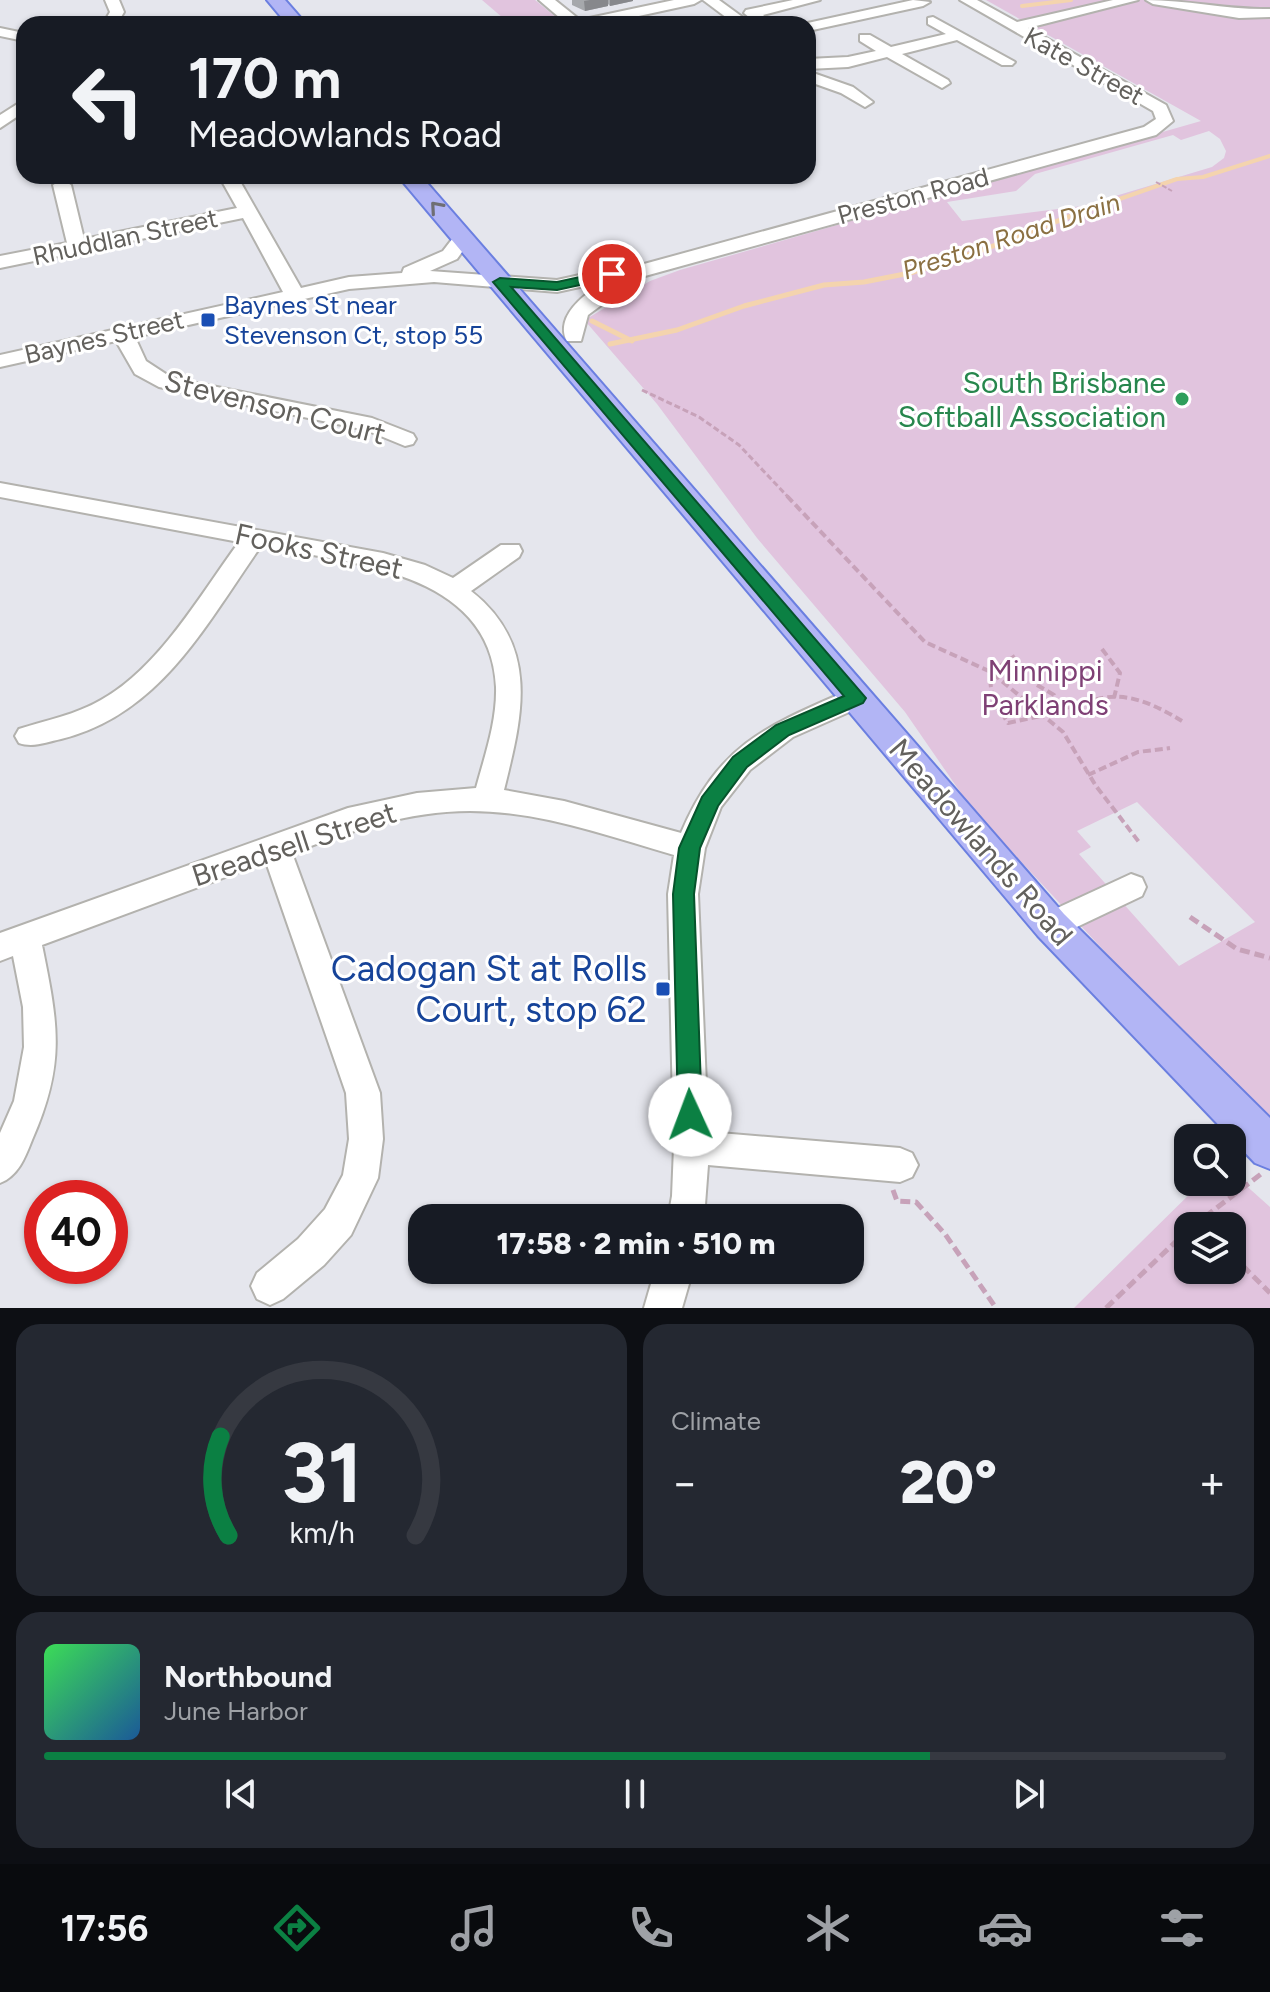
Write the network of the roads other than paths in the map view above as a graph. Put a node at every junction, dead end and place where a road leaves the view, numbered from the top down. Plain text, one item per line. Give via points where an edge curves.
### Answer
1 (256, 0) edge
2 (276, 0) edge
3 (546, 0) edge
4 (694, 0) edge
5 (710, 0) edge
6 (813, 0) edge
7 (920, 0) edge
8 (967, 0) edge
9 (1131, 0) edge
10 (1153, 0) edge
11 (783, 3) edge
12 (1270, 13) edge
13 (270, 16) edge
14 (290, 16) edge
15 (567, 16) edge
16 (617, 16) edge
17 (733, 16) edge
18 (755, 16) edge
19 (933, 21) dead end
20 (816, 25) edge
21 (1015, 27) junction
22 (957, 36) junction
23 (865, 38) dead end
24 (890, 52) junction
25 (1007, 62) dead end
26 (816, 72) edge
27 (816, 75) edge
28 (942, 83) dead end
29 (865, 102) dead end
30 (1160, 108) joint
31 (233, 184) edge
32 (416, 184) edge
33 (438, 184) edge
34 (62, 185) dead end
35 (250, 211) junction
36 (463, 238) junction
37 (77, 246) junction
38 (0, 262) edge
39 (645, 270) junction
40 (397, 279) junction
41 (616, 285) junction
42 (519, 288) junction
43 (295, 295) junction
44 (123, 333) junction
45 (574, 337) junction
46 (0, 361) edge
47 (405, 439) dead end
48 (0, 490) edge
49 (705, 524) junction
50 (255, 538) junction
51 (510, 551) dead end
52 (454, 590) junction
53 (856, 698) junction
54 (29, 736) dead end
55 (487, 800) junction
56 (275, 847) junction
57 (690, 848) junction
58 (1131, 887) dead end
59 (1051, 925) junction
60 (12, 942) edge
61 (691, 1147) junction
62 (1270, 1148) edge
63 (900, 1165) road end
64 (0, 1166) edge
65 (689, 1204) edge
66 (670, 1284) edge
67 (270, 1286) dead end
68 (663, 1308) edge

1 - 13 main road
2 - 14 main road
3 - 15 street
4 - 16 street
5 - 17 street
6 - 11 street
7 - 20 street
8 - 21 street, Kate Street
9 - 21 street
10 - 12 street via 1239,14
11 - 18 street via 751,13
19 - 22 street
21 - 30 street, Kate Street
22 - 24 street
22 - 25 street
23 - 24 street
24 - 26 street
24 - 28 street
27 - 29 street
30 - 39 street, Preston Road via 1165,121 1150,131
31 - 35 street
36 -> 32 main road, Meadowlands Road
33 - 42 main road, Meadowlands Road
34 - 37 street
35 - 37 street, Rhuddlan Street
35 - 43 street
36 - 40 street via 450,255
36 - 42 main road, Meadowlands Road
37 - 38 street, Rhuddlan Street
39 - 41 street, Preston Road
39 - 42 street, Preston Road
40 - 42 street, Baynes Street
40 - 43 street, Baynes Street
41 - 42 street, Preston Road via 573,293
41 - 45 street via 576,315
42 - 45 main road, Meadowlands Road
42 - 49 main road, Meadowlands Road
43 - 44 street, Baynes Street
44 - 46 street, Baynes Street
44 - 47 street, Stevenson Court via 136,366 166,383 372,425
45 - 49 main road, Meadowlands Road via 616,384
48 - 50 street, Fooks Street
49 - 53 main road, Meadowlands Road
50 - 52 street, Fooks Street via 383,561
50 - 54 street via 138,690 71,726
51 - 52 street
52 - 55 street, Fooks Street via 491,631 509,679 509,705
53 - 57 street via 783,730 740,762 709,802
53 - 59 main road, Meadowlands Road
55 - 56 street, Breadsell Street via 397,807
55 - 57 street, Breadsell Street via 578,817
56 - 60 street, Breadsell Street
56 - 67 street via 363,1093 366,1139 360,1178 338,1222
57 - 61 street via 683,894
58 - 59 street
59 - 62 main road, Meadowlands Road
60 - 64 street via 41,1029 39,1066 26,1113
61 - 63 street
61 - 65 street
66 - 68 street

